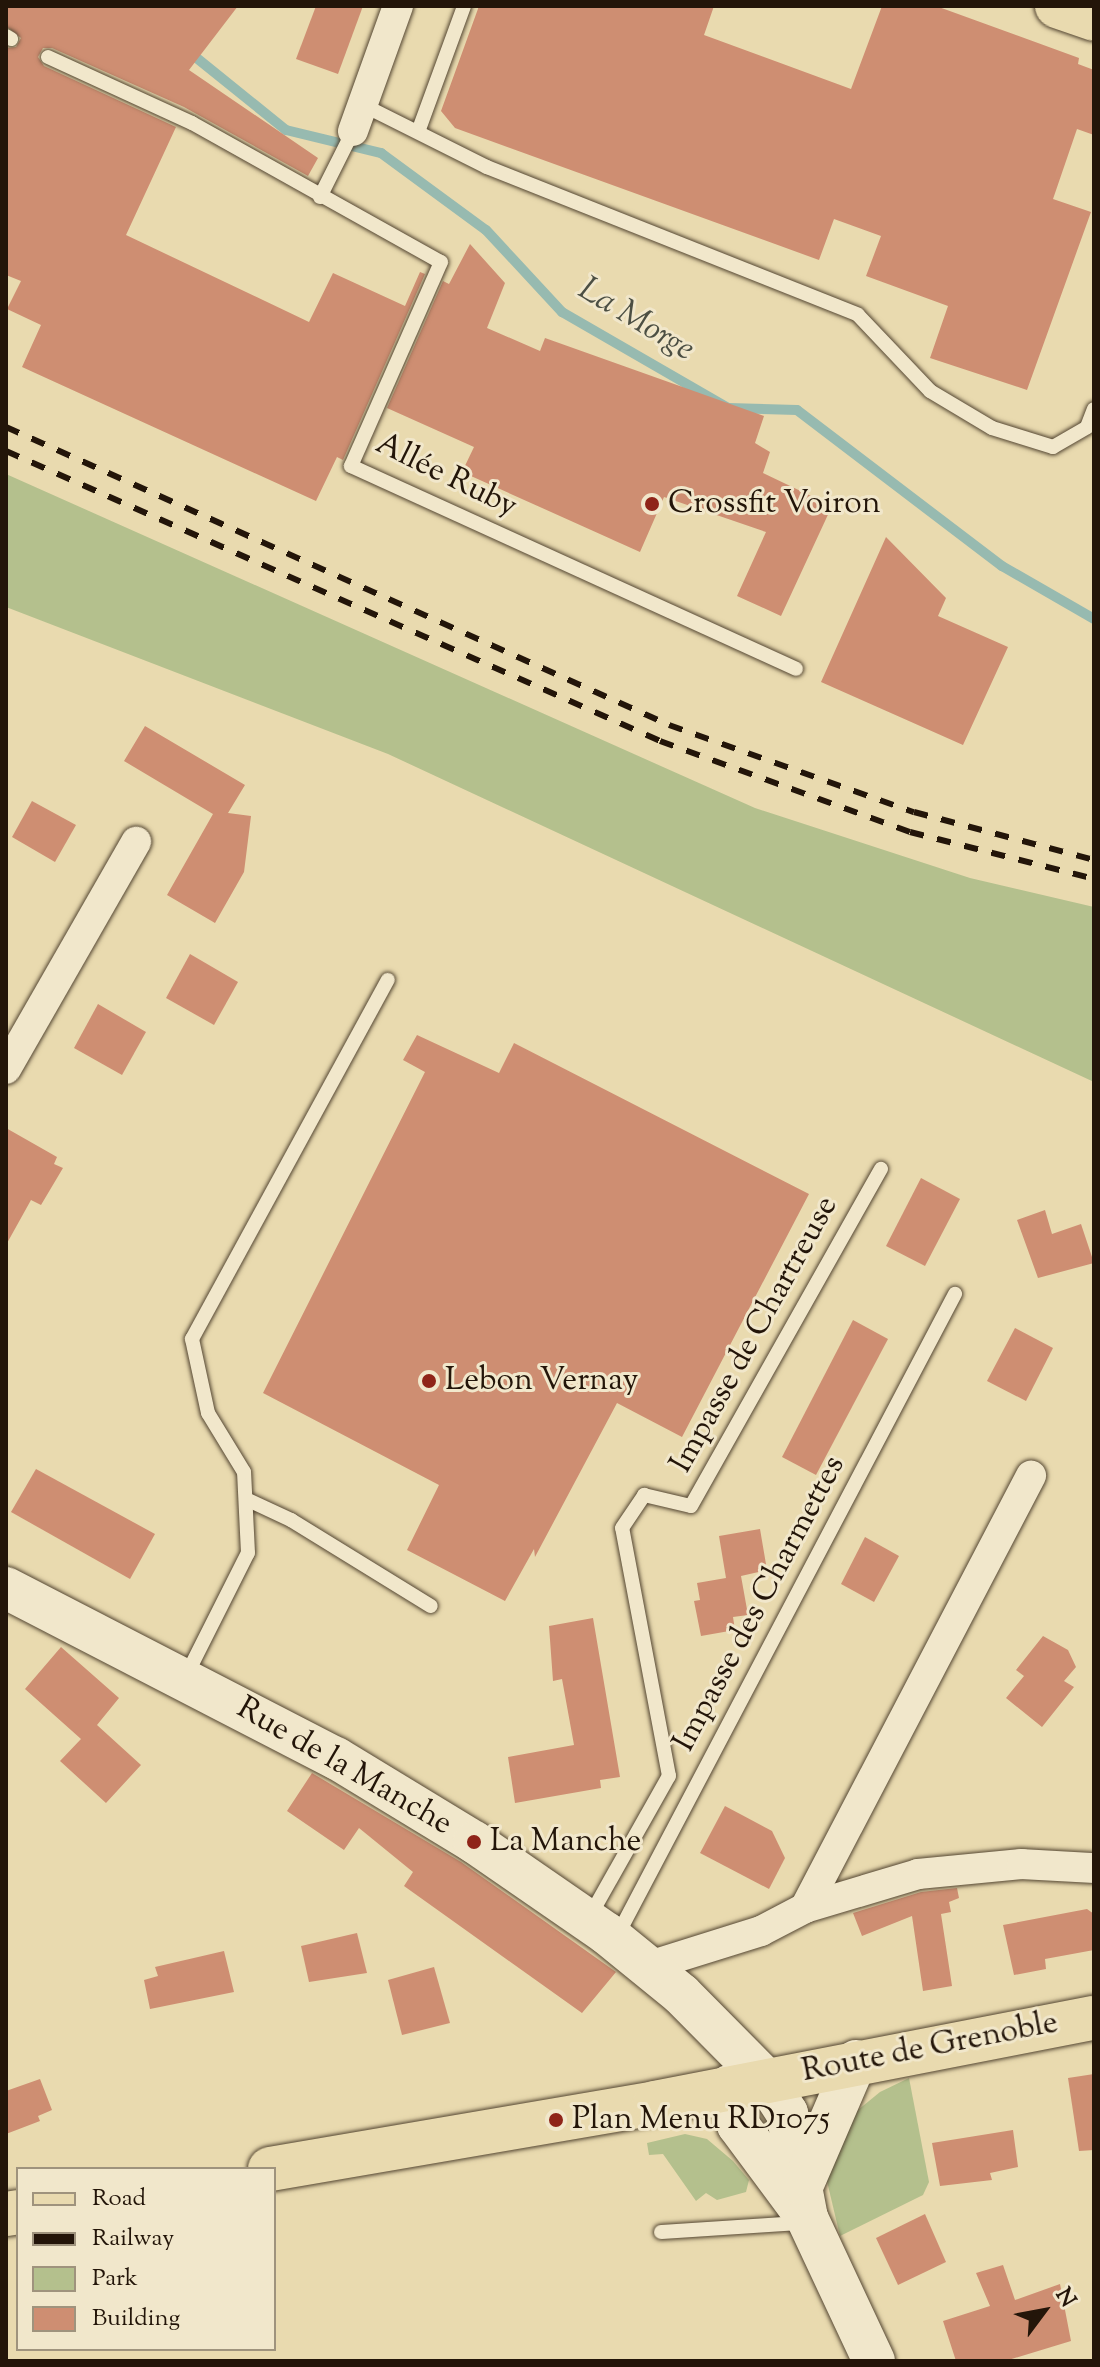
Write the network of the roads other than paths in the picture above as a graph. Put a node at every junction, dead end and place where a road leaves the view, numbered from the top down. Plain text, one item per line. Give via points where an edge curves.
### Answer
1 (398, 6) edge
2 (464, 6) edge
3 (1057, 6) edge
4 (1094, 19) edge
5 (48, 57) dead end
6 (358, 118) junction
7 (418, 132) junction
8 (320, 197) junction
9 (1094, 409) edge
10 (796, 669) dead end
11 (136, 842) dead end
12 (388, 980) dead end
13 (6, 1069) edge
14 (881, 1169) dead end
15 (955, 1294) dead end
16 (1031, 1475) dead end
17 (246, 1499) junction
18 (6, 1588) edge
19 (431, 1606) dead end
20 (184, 1678) junction
21 (1094, 1868) edge
22 (805, 1908) junction
23 (601, 1930) junction
24 (646, 1967) junction
25 (1094, 2018) edge
26 (856, 2061) junction
27 (747, 2082) junction
28 (276, 2168) edge
29 (806, 2208) junction
30 (661, 2232) dead end
31 (874, 2361) edge

1 - 6 street
2 - 7 lane
3 - 4 main road
5 - 8 lane, Allée Ruby via 192,123
6 - 7 lane
6 - 8 lane
7 - 9 lane via 487,167 858,315 930,391 992,428 1053,447 1087,427
8 - 10 lane, Allée Ruby via 441,262 351,466
11 - 13 street
12 - 17 lane via 192,1339 208,1413 244,1472
14 - 23 lane, Impasse de Chartreuse via 691,1506 644,1495 622,1528 669,1776
15 - 23 lane, Impasse des Charmettes
16 - 22 street
17 - 19 lane via 291,1520
17 - 20 lane via 248,1553
18 - 20 street, Rue de la Manche
20 - 23 street, Rue de la Manche via 336,1758
21 - 22 street via 1022,1864 918,1874
22 - 24 street via 761,1931
23 - 24 street, Rue de la Manche
24 - 27 street, Rue de la Manche via 681,1994
25 - 26 main road, Route de Grenoble
26 - 27 main road, Route de Grenoble
26 - 29 street
27 - 28 main road, Route de Grenoble
27 - 29 street via 738,2125
29 - 30 lane
29 - 31 street

